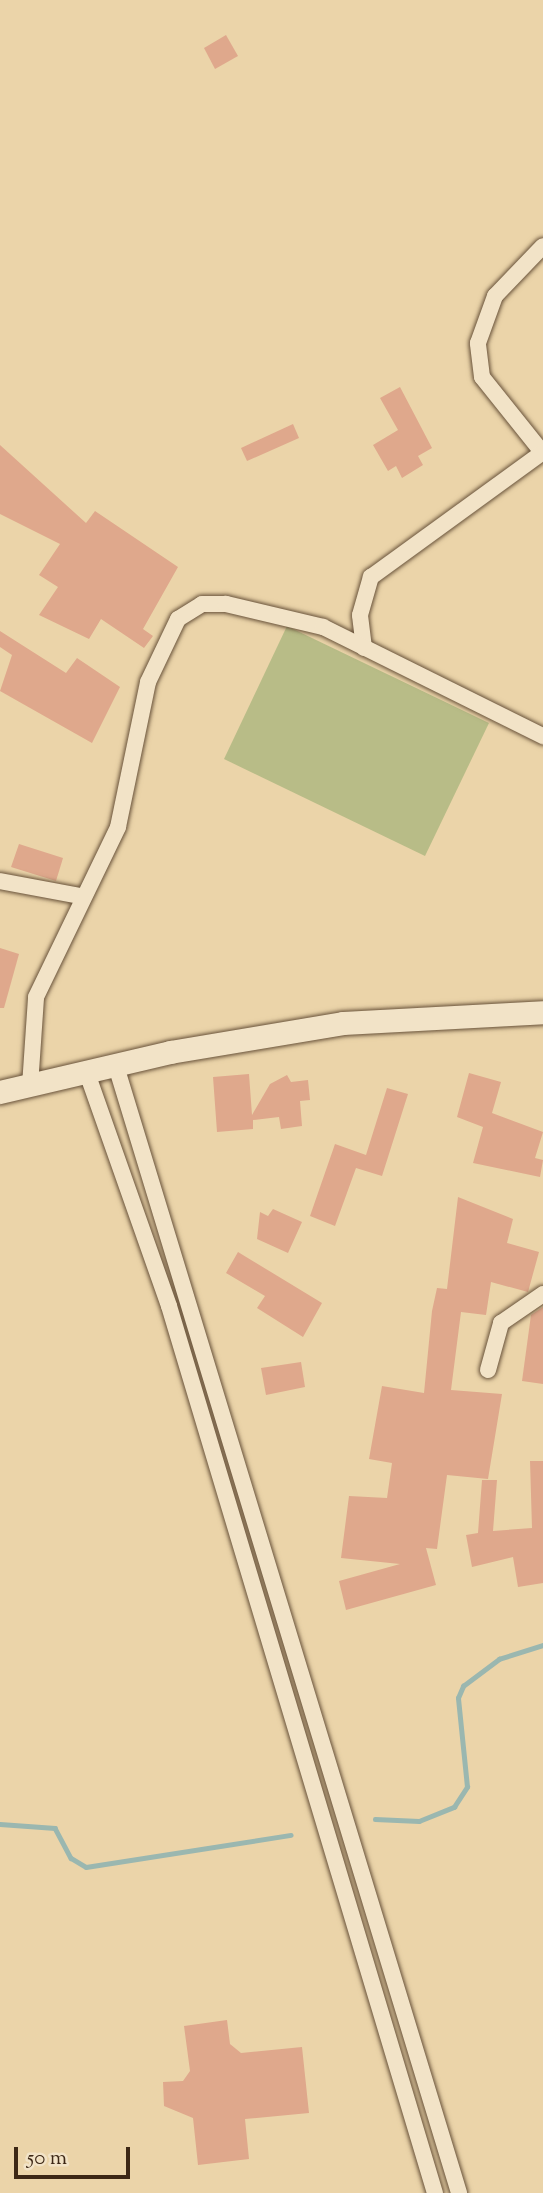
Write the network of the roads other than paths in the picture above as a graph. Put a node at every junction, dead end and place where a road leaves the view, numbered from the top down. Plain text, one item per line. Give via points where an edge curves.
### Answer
1 (543, 247) edge
2 (542, 452) edge
3 (364, 648) junction
4 (543, 736) edge
5 (0, 881) edge
6 (80, 896) junction
7 (543, 1012) edge
8 (116, 1066) junction
9 (87, 1073) junction
10 (30, 1086) junction
11 (0, 1092) edge
12 (543, 1294) edge
13 (488, 1370) dead end
14 (435, 2193) edge
15 (459, 2193) edge

1 - 2 street via 495,296 478,343 482,377
2 - 3 street via 371,578 360,615
3 - 4 street
3 - 6 street via 323,627 226,604 202,604 178,619 148,682 118,827
5 - 6 street
6 - 10 street via 36,997
7 - 8 main road via 343,1023
8 - 9 main road
8 - 15 street
9 - 10 main road
9 - 14 street via 169,1306
10 - 11 main road
12 - 13 street via 509,1312

